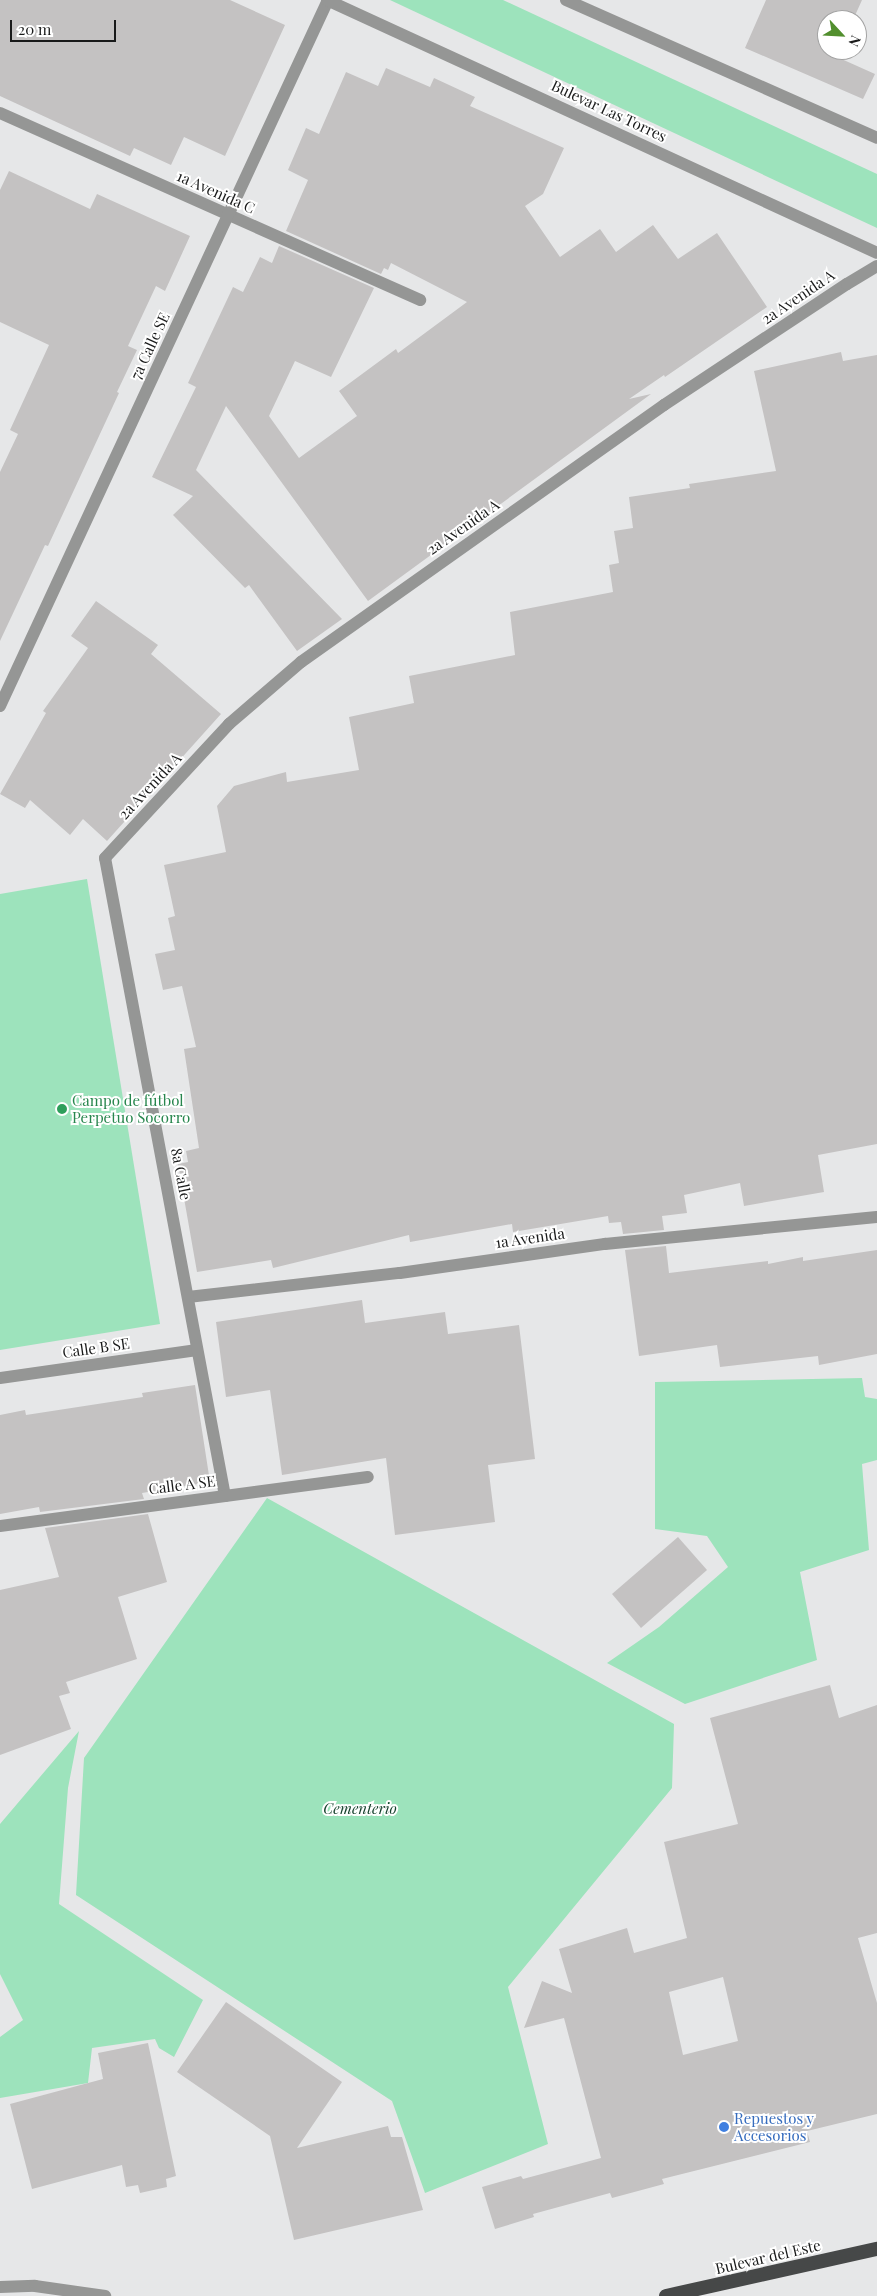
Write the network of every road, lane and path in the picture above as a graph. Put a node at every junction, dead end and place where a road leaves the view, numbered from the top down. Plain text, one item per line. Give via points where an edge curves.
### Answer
1 (328, 0) edge
2 (566, 0) edge
3 (0, 113) edge
4 (877, 138) edge
5 (228, 215) junction
6 (877, 253) edge
7 (877, 266) edge
8 (420, 300) dead end
9 (0, 706) edge
10 (106, 858) joint
11 (877, 1217) edge
12 (188, 1297) junction
13 (197, 1350) junction
14 (0, 1378) edge
15 (368, 1477) dead end
16 (225, 1496) junction
17 (0, 1526) edge
18 (877, 2249) edge
19 (35, 2286) junction
20 (0, 2287) edge
21 (52, 2296) edge
22 (105, 2296) edge
23 (666, 2296) edge

1 - 5 street, 7a Calle SE
1 - 6 street, Bulevar Las Torres
2 - 4 street
3 - 5 street, 1a Avenida C
5 - 8 street, 1a Avenida C
5 - 9 street, 7a Calle SE
7 - 10 street, 2a Avenida A via 664,405 301,662 229,724
10 - 12 street, 8a Calle
11 - 12 street, 1a Avenida via 606,1244 400,1273
12 - 13 street, 8a Calle
13 - 14 street, Calle B SE
13 - 16 street, 8a Calle
15 - 16 street, Calle A SE
16 - 17 street, Calle A SE
18 - 23 highway, Bulevar del Este
19 - 20 street
19 - 21 street
19 - 22 street

